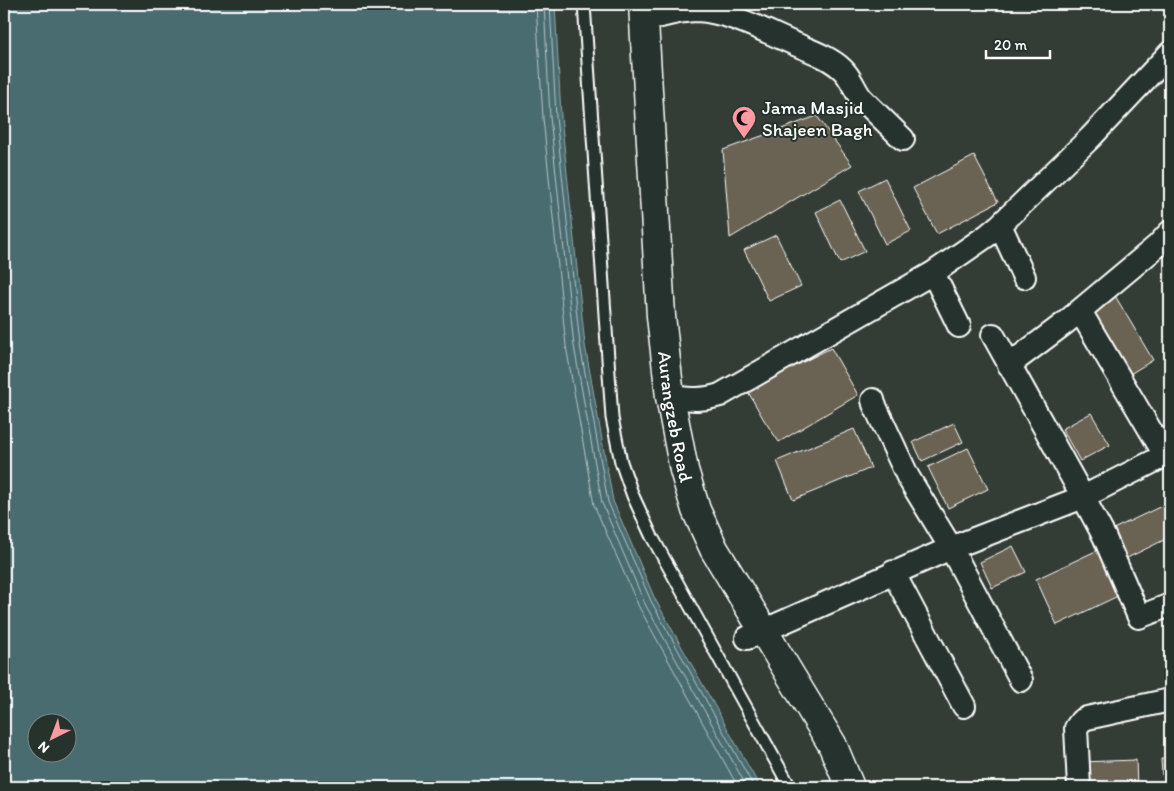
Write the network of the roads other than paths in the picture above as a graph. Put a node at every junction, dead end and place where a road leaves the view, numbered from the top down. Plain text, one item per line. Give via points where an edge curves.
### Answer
1 (584, 4) edge
2 (639, 9) edge
3 (1170, 53) edge
4 (902, 139) dead end
5 (1000, 225) junction
6 (1167, 243) edge
7 (934, 273) junction
8 (1024, 277) dead end
9 (1080, 311) junction
10 (959, 326) dead end
11 (992, 335) dead end
12 (1009, 365) junction
13 (670, 397) junction
14 (873, 400) dead end
15 (1168, 454) edge
16 (1083, 497) junction
17 (950, 548) junction
18 (893, 572) junction
19 (1170, 605) edge
20 (755, 634) junction
21 (1020, 680) dead end
22 (1170, 700) edge
23 (964, 706) dead end
24 (790, 787) edge
25 (832, 787) edge
26 (850, 787) edge
27 (1079, 787) edge

1 - 24 lane via 612,418 621,462 651,535
2 - 4 street via 710,12 744,22 829,60 843,70 861,98
2 - 13 main road, Aurangzeb Road via 661,316
2 - 20 main road, Aurangzeb Road via 648,316 660,443 677,507 698,552
3 - 5 street via 1090,138
5 - 7 street
5 - 8 street
6 - 9 street
7 - 10 street
7 - 13 street via 720,395 695,400
9 - 12 street
9 - 15 street
11 - 12 street
12 - 16 street
13 - 20 main road, Aurangzeb Road via 684,470 696,510
14 - 17 street via 908,477
15 - 16 street
16 - 17 street
16 - 19 street via 1104,536 1139,617
17 - 18 street
17 - 21 street
18 - 20 street
18 - 23 street
20 - 25 main road, Aurangzeb Road via 816,749
20 - 26 main road, Aurangzeb Road via 832,744
22 - 27 street via 1081,721 1076,728

